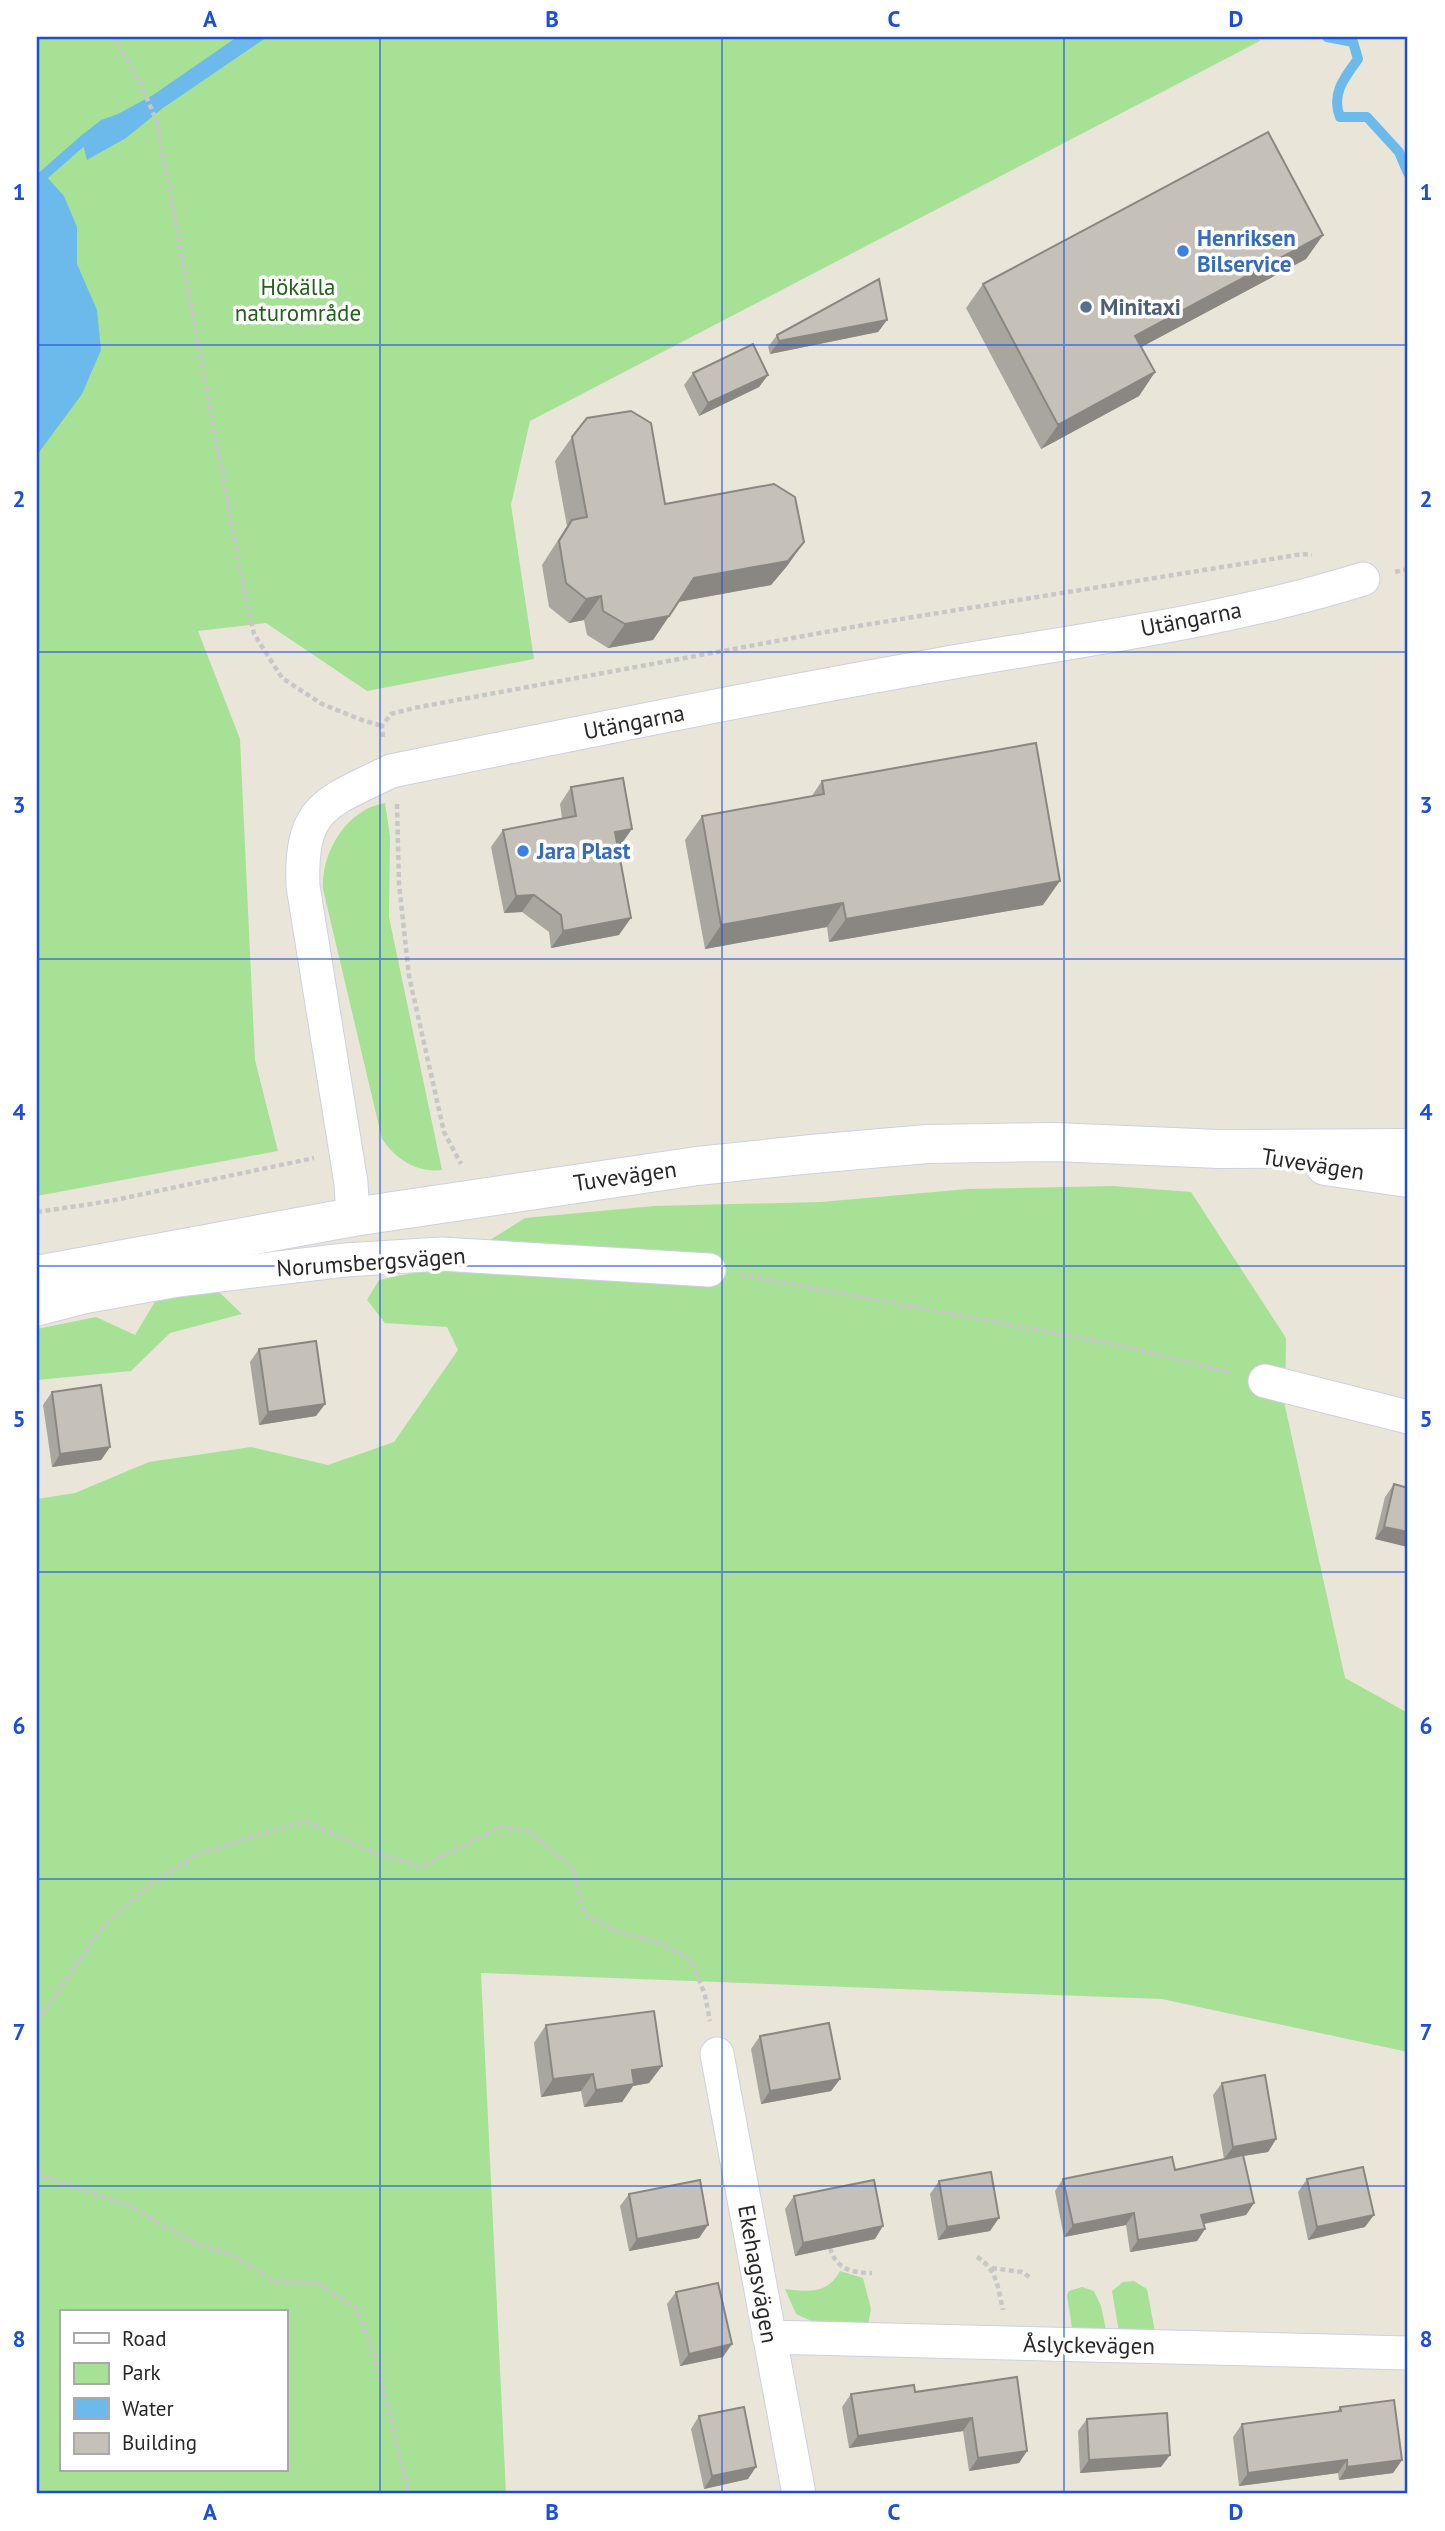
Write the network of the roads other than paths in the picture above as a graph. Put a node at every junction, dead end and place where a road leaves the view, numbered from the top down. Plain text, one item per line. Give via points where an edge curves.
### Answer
1 (1363, 579) dead end
2 (1408, 1148) edge
3 (1219, 1149) junction
4 (1408, 1178) edge
5 (353, 1217) junction
6 (709, 1270) road end
7 (37, 1275) edge
8 (37, 1309) edge
9 (1265, 1381) road end
10 (1408, 1417) edge
11 (717, 2054) road end
12 (769, 2337) junction
13 (1408, 2353) edge
14 (799, 2494) edge

1 - 5 street, Utängarna via 1224,614 809,688 391,771 337,797 319,811 309,830 302,859 303,886
2 - 3 main road, Tuvevägen
3 - 4 main road, Tuvevägen
3 - 5 main road, Tuvevägen via 1055,1142 927,1144 697,1166
5 - 7 main road, Tuvevägen
6 - 8 street, Norumsbergsvägen via 441,1254 178,1280
9 - 10 street
11 - 12 street, Ekehagsvägen
12 - 13 street, Åslyckevägen
12 - 14 street, Ekehagsvägen

